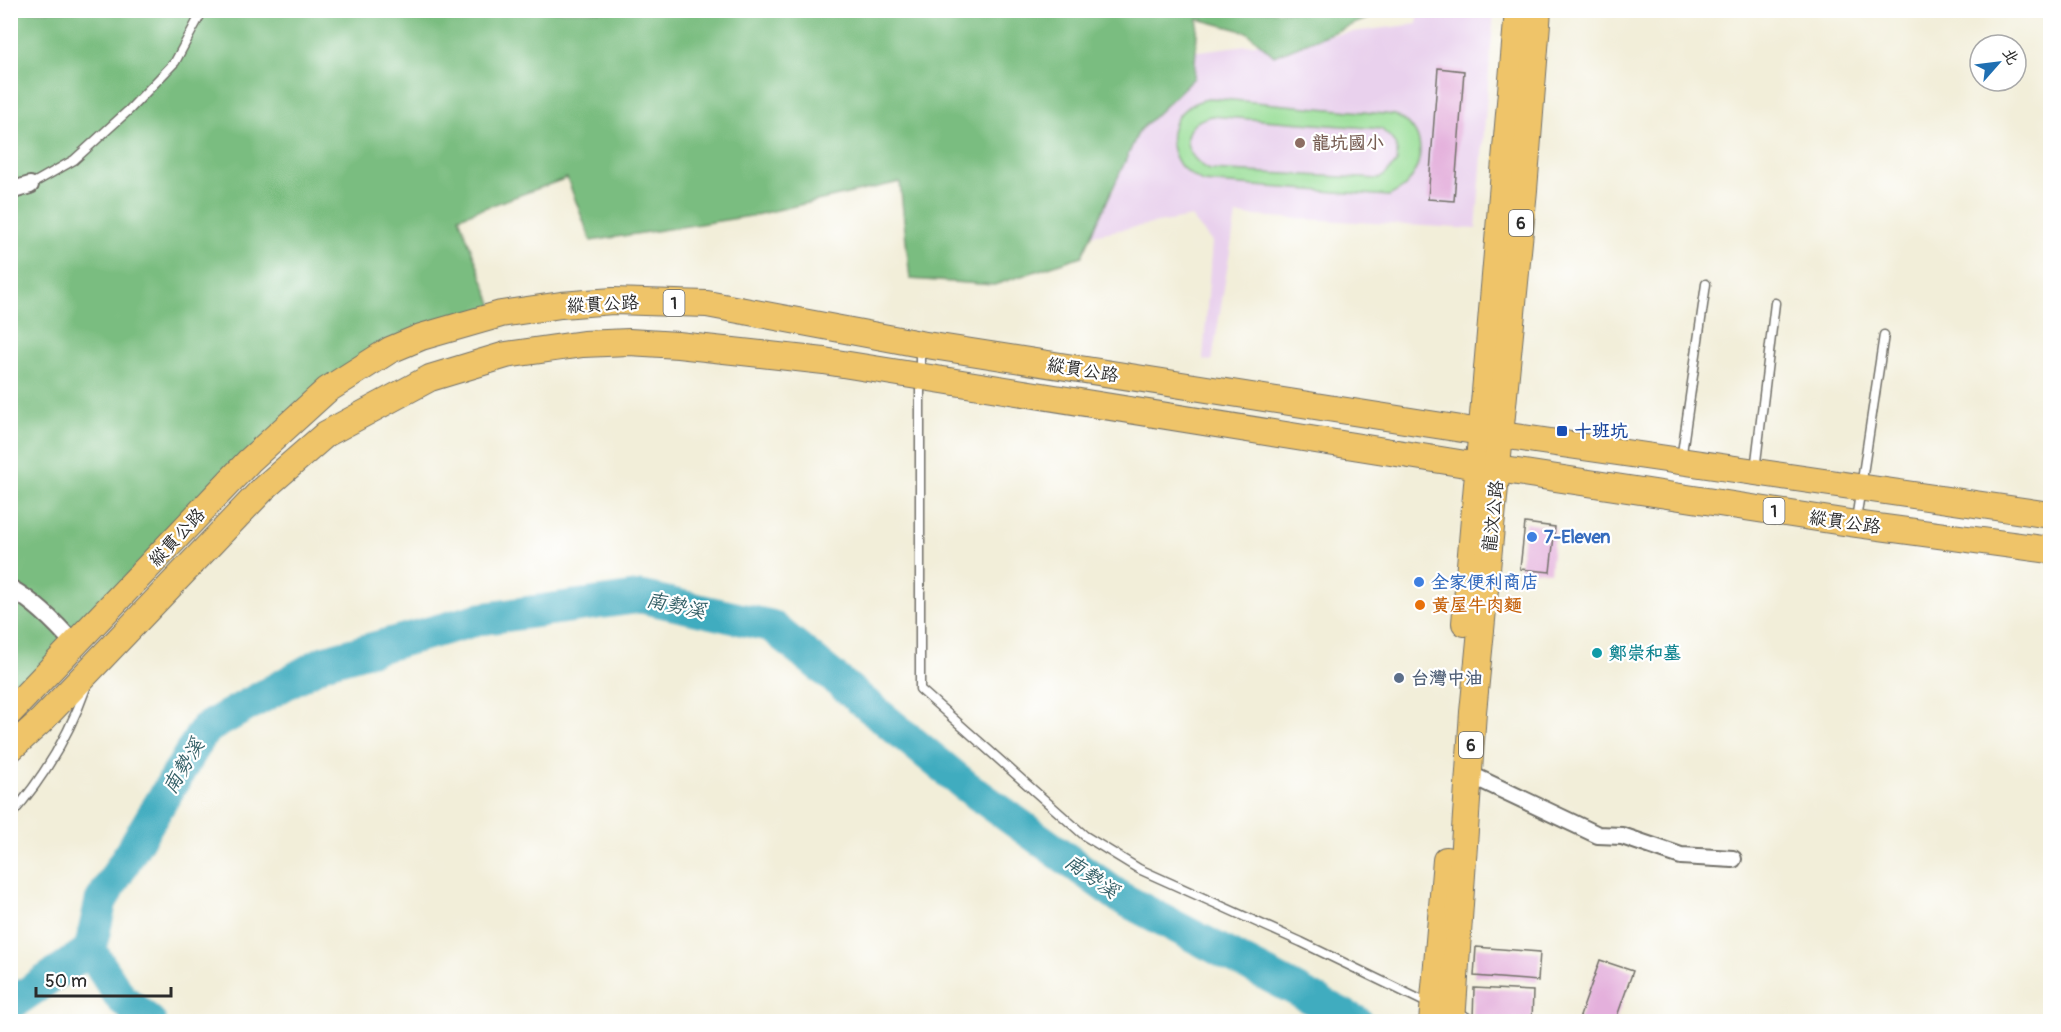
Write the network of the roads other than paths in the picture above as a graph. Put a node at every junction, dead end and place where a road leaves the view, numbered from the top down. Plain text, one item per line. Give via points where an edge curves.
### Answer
1 (203, 10) edge
2 (1518, 10) edge
3 (1538, 10) edge
4 (30, 185) joint
5 (10, 191) edge
6 (1706, 284) dead end
7 (1775, 303) dead end
8 (1884, 335) dead end
9 (920, 344) junction
10 (920, 377) junction
11 (1490, 434) junction
12 (1681, 460) junction
13 (1488, 467) junction
14 (1755, 471) junction
15 (1861, 487) junction
16 (2050, 515) edge
17 (1856, 524) junction
18 (2050, 550) edge
19 (10, 588) edge
20 (84, 656) junction
21 (1465, 711) junction
22 (10, 712) edge
23 (10, 749) edge
24 (1469, 774) junction
25 (10, 816) edge
26 (1733, 859) dead end
27 (1443, 1014) edge
28 (1474, 1022) edge

1 - 4 lane via 175,62 129,110 74,160
2 - 11 main road, 龍汶公路 / 6
3 - 11 main road, 龍汶公路 / 6 via 1524,190
4 - 5 street
6 - 12 lane
7 - 14 lane
8 - 15 lane
9 - 10 lane
9 - 11 main road, 縱貫公路 / 1
9 - 20 main road, 縱貫公路 / 1 via 707,304 613,301 501,315 421,337 390,350 327,390 249,460
10 - 13 main road, 縱貫公路 / 1
10 - 20 main road, 縱貫公路 / 1 via 824,361 629,342 506,355 430,378 326,434
10 - 27 lane via 920,689 1084,836 1139,869 1301,942
11 - 12 main road, 縱貫公路 / 1
11 - 13 main road, 龍汶公路 / 6
12 - 14 main road, 縱貫公路 / 1
13 - 17 main road, 縱貫公路 / 1
13 - 21 main road, 龍汶公路 / 6
14 - 15 main road, 縱貫公路 / 1
15 - 16 main road, 縱貫公路 / 1
15 - 17 lane
17 - 18 main road, 縱貫公路 / 1
19 - 20 street via 60,627
20 - 22 main road, 縱貫公路 / 1
20 - 23 main road, 縱貫公路 / 1 via 41,722
20 - 25 lane via 79,707 62,744
21 - 24 main road, 龍汶公路 / 6
21 - 27 main road, 龍汶公路 / 6
24 - 26 street via 1598,835 1622,836 1681,856
24 - 27 main road, 龍汶公路 / 6
27 - 28 lane

